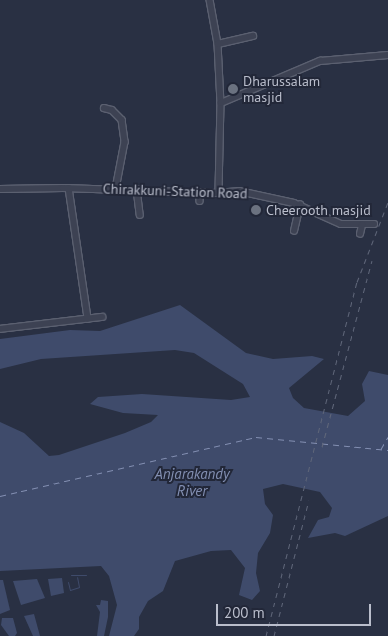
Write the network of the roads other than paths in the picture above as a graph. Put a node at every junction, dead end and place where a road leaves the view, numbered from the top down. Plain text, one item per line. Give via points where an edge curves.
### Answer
1 (210, 0) edge
2 (253, 36) dead end
3 (218, 44) junction
4 (388, 55) edge
5 (221, 103) junction
6 (104, 108) dead end
7 (69, 188) junction
8 (0, 189) edge
9 (116, 189) junction
10 (137, 189) junction
11 (219, 192) junction
12 (200, 193) junction
13 (200, 202) dead end
14 (300, 205) junction
15 (140, 215) dead end
16 (374, 224) dead end
17 (362, 225) junction
18 (294, 231) dead end
19 (360, 234) dead end
20 (102, 317) dead end
21 (88, 319) junction
22 (0, 329) edge

1 - 3 street
2 - 3 street
3 - 5 street
4 - 5 street via 320,61
5 - 11 street
6 - 9 street via 112,110 122,120 125,142
7 - 8 street, Chirakkuni-Station Road
7 - 9 street, Chirakkuni-Station Road
7 - 21 street
9 - 10 street, Chirakkuni-Station Road
10 - 12 street, Chirakkuni-Station Road
10 - 15 street
11 - 12 street, Chirakkuni-Station Road
11 - 14 street, Chirakkuni-Station Road via 265,195
12 - 13 street
14 - 17 street, Chirakkuni-Station Road via 342,224
14 - 18 street
16 - 17 street, Chirakkuni-Station Road
17 - 19 street
20 - 21 street
21 - 22 street

